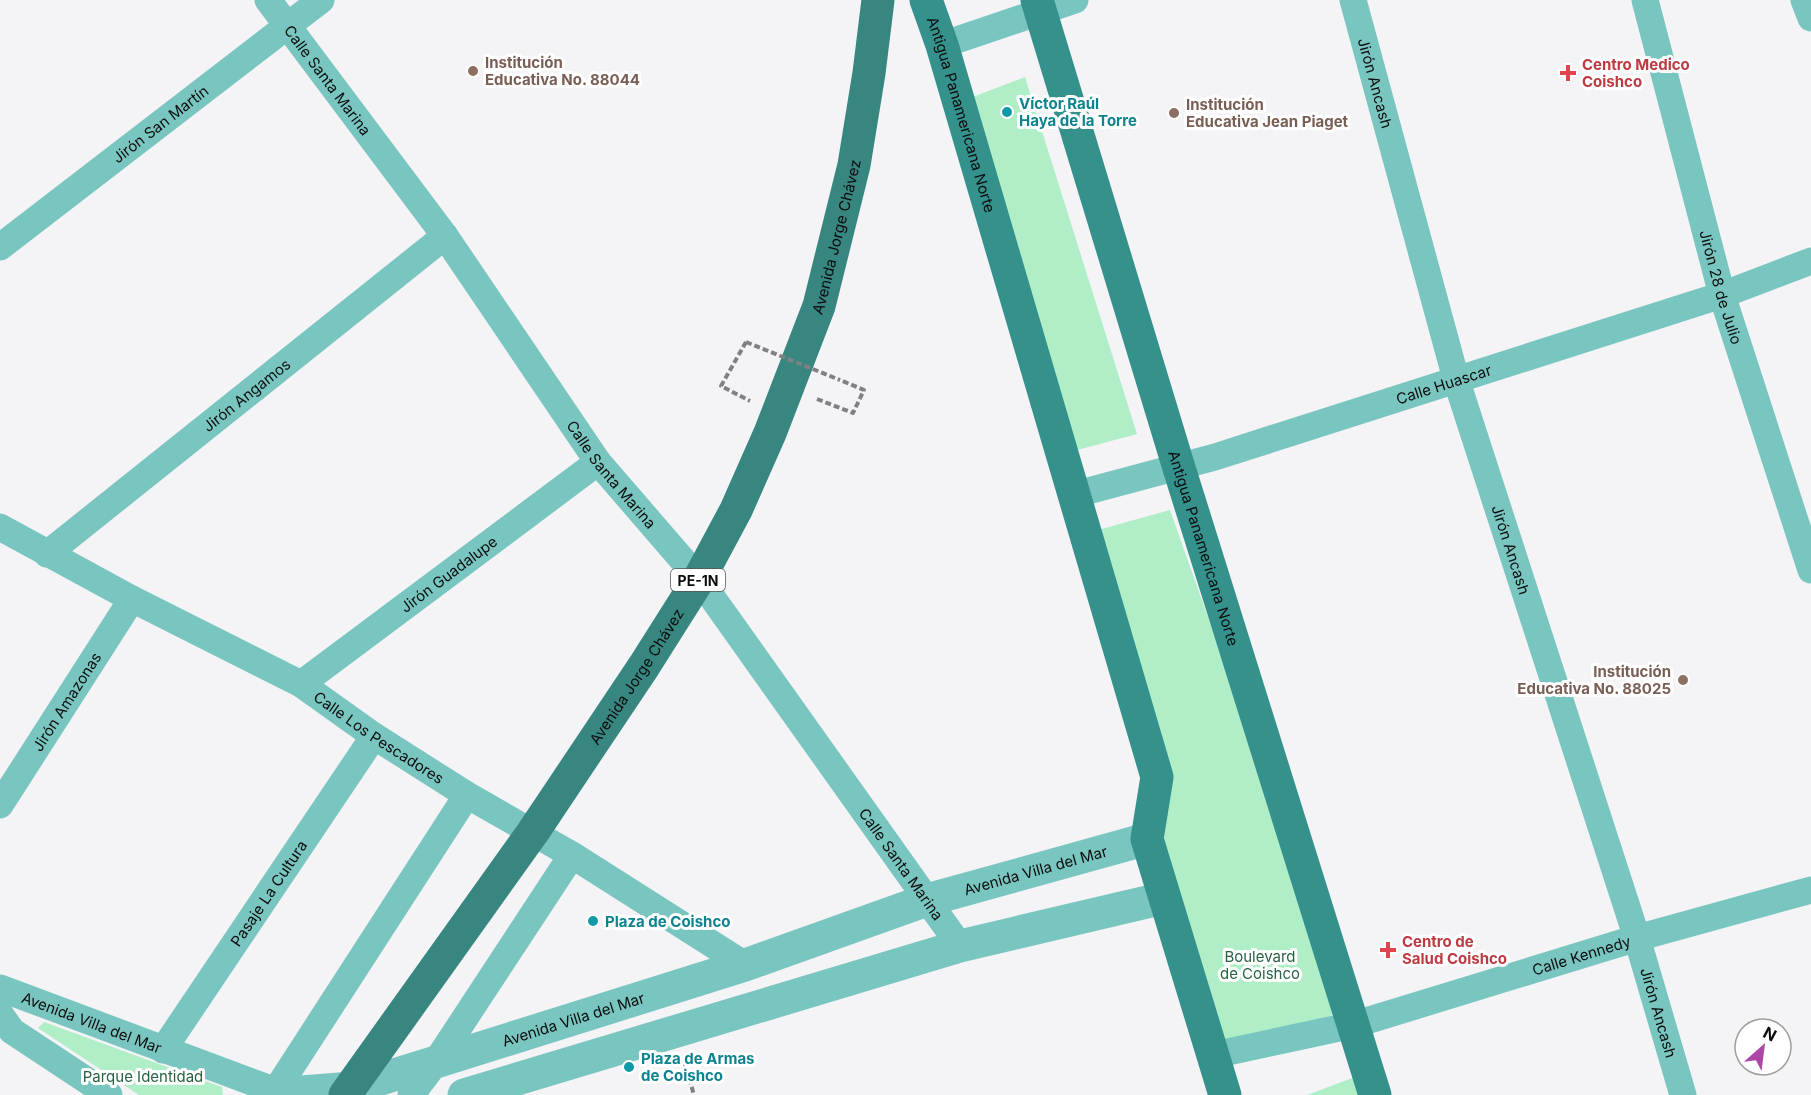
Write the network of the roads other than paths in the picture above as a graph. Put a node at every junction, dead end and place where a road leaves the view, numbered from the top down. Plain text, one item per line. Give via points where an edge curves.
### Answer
1 (268, 0) edge
2 (321, 0) edge
3 (878, 0) edge
4 (926, 0) edge
5 (1075, 0) edge
6 (1353, 0) edge
7 (1646, 0) edge
8 (1804, 0) edge
9 (1039, 6) edge
10 (1811, 18) edge
11 (287, 25) junction
12 (942, 45) junction
13 (445, 236) junction
14 (0, 247) edge
15 (1811, 261) edge
16 (1722, 295) junction
17 (1456, 379) junction
18 (598, 462) junction
19 (1179, 468) junction
20 (1073, 495) junction
21 (0, 527) edge
22 (48, 554) junction
23 (1811, 570) edge
24 (699, 579) junction
25 (132, 599) junction
26 (301, 684) junction
27 (374, 736) junction
28 (467, 795) junction
29 (0, 804) edge
30 (533, 832) junction
31 (1147, 839) junction
32 (572, 855) junction
33 (1811, 890) edge
34 (1164, 898) junction
35 (927, 900) junction
36 (1636, 938) junction
37 (960, 946) junction
38 (745, 965) junction
39 (0, 988) edge
40 (663, 991) junction
41 (0, 1014) edge
42 (1353, 1025) junction
43 (675, 1032) junction
44 (162, 1050) junction
45 (1214, 1055) junction
46 (436, 1062) junction
47 (349, 1090) edge
48 (274, 1093) edge
49 (109, 1095) edge
50 (411, 1095) edge
51 (465, 1095) edge
52 (1225, 1095) edge
53 (1375, 1095) edge
54 (1683, 1095) edge

1 - 11 street, Calle Santa Marina
2 - 11 street, Jirón San Martín
3 - 24 highway, Avenida Jorge Chávez / PE-1N via 862,119 819,306 736,510
4 - 12 main road, Antigua Panamericana Norte
5 - 9 street
6 - 17 street, Jirón Ancash
7 - 16 street, Jirón 28 de Julio
8 - 10 street
9 - 12 street
9 - 19 main road, Antigua Panamericana Norte
11 - 13 street, Calle Santa Marina
11 - 14 street, Jirón San Martín
12 - 20 main road, Antigua Panamericana Norte
13 - 18 street, Calle Santa Marina
13 - 22 street, Jirón Angamos
15 - 16 street, Calle Huascar
16 - 17 street, Calle Huascar
16 - 23 street, Jirón 28 de Julio
17 - 19 street, Calle Huascar
17 - 36 street, Jirón Ancash
18 - 24 street, Calle Santa Marina
18 - 26 street, Jirón Guadalupe
19 - 20 street, Calle Huascar
19 - 42 main road, Antigua Panamericana Norte
20 - 31 main road, Antigua Panamericana Norte via 1157,777
21 - 22 street, Calle Los Pescadores
22 - 25 street, Calle Los Pescadores
24 - 30 highway, Avenida Jorge Chávez / PE-1N
24 - 35 street, Calle Santa Marina
25 - 26 street, Calle Los Pescadores
25 - 29 street, Jirón Amazonas
26 - 27 street, Calle Los Pescadores
27 - 28 street, Calle Los Pescadores
27 - 44 street, Pasaje La Cultura
28 - 30 street, Calle Los Pescadores
28 - 48 street
30 - 32 street, Calle Los Pescadores
30 - 47 highway, Avenida Jorge Chávez / PE-1N
31 - 34 main road, Antigua Panamericana Norte
31 - 35 street, Avenida Villa del Mar
32 - 38 street, Calle Los Pescadores
32 - 46 street
33 - 36 street, Calle Kennedy
34 - 37 street
34 - 45 main road, Antigua Panamericana Norte
35 - 37 street, Calle Santa Marina
35 - 38 street, Avenida Villa del Mar
36 - 42 street, Calle Kennedy
36 - 54 street, Jirón Ancash
37 - 43 street
38 - 40 street, Avenida Villa del Mar
39 - 44 street, Avenida Villa del Mar
40 - 43 street
40 - 46 street, Avenida Villa del Mar
41 - 49 street, Avenida Villa del Mar via 12,1031
42 - 45 street, Calle Kennedy
42 - 53 main road, Antigua Panamericana Norte
43 - 51 street
44 - 48 street, Avenida Villa del Mar
45 - 52 main road, Antigua Panamericana Norte
46 - 47 street, Avenida Villa del Mar
46 - 50 street
47 - 48 street, Avenida Villa del Mar

